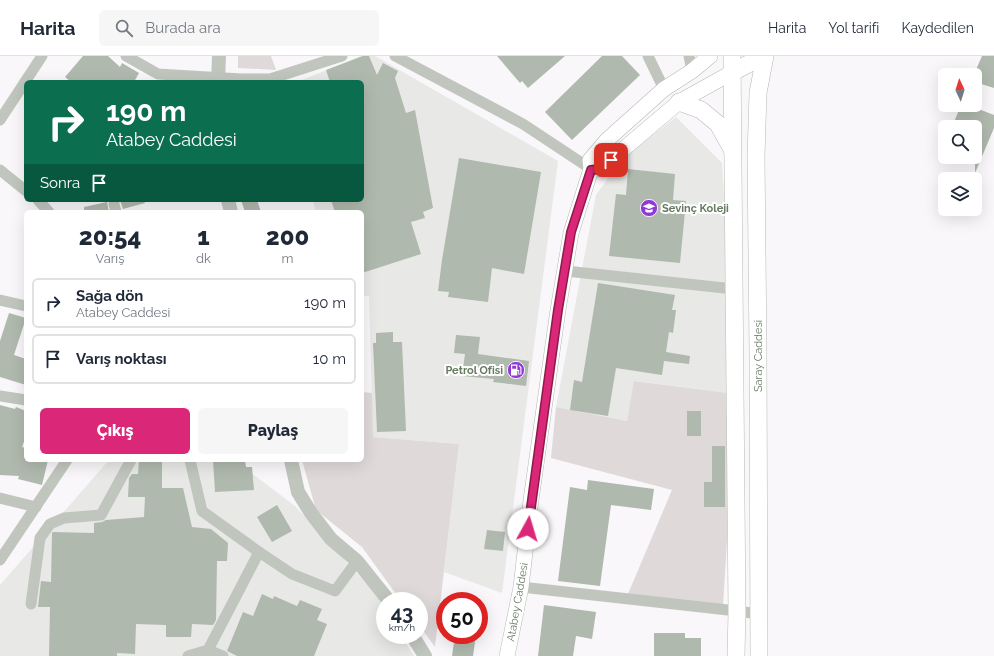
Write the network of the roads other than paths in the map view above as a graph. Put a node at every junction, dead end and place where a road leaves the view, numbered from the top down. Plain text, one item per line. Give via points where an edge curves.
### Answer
1 (42, 56) edge
2 (126, 56) edge
3 (219, 56) edge
4 (342, 56) edge
5 (395, 56) edge
6 (648, 56) edge
7 (710, 56) edge
8 (732, 56) edge
9 (755, 58) edge
10 (691, 63) edge
11 (731, 73) junction
12 (26, 80) edge
13 (218, 80) edge
14 (24, 83) edge
15 (664, 89) junction
16 (680, 102) junction
17 (0, 120) edge
18 (733, 151) junction
19 (0, 170) edge
20 (591, 170) junction
21 (24, 189) edge
22 (40, 202) edge
23 (47, 210) edge
24 (566, 271) junction
25 (734, 289) junction
26 (0, 300) edge
27 (24, 306) edge
28 (0, 396) edge
29 (24, 400) edge
30 (66, 462) edge
31 (129, 462) edge
32 (190, 462) edge
33 (291, 462) edge
34 (0, 498) edge
35 (36, 507) junction
36 (259, 552) junction
37 (0, 560) edge
38 (357, 561) junction
39 (522, 587) junction
40 (382, 592) edge
41 (31, 604) dead end
42 (737, 611) junction
43 (759, 614) junction
44 (418, 644) edge
45 (208, 650) junction
46 (188, 656) edge
47 (223, 656) edge
48 (425, 656) edge
49 (507, 656) edge
50 (736, 656) edge
51 (759, 656) edge

1 - 12 street
2 - 13 street via 158,74
3 - 13 street
4 - 13 street via 270,79
5 - 20 street via 523,124
6 - 15 street
7 - 10 main road, Atabey Caddesi
8 - 11 main road, Saray Caddesi
9 - 11 main road
9 - 43 main road, Saray Caddesi via 758,93 756,156
10 - 15 main road, Atabey Caddesi
11 - 16 main road
11 - 18 main road, Saray Caddesi
14 - 17 street
15 - 20 main road, Atabey Caddesi via 606,140 590,160
16 - 18 main road via 700,110 718,124
16 - 20 main road via 600,169
18 - 25 main road, Saray Caddesi
19 - 21 street
20 - 24 main road, Atabey Caddesi via 571,232
22 - 23 street
24 - 25 street
24 - 39 main road, Atabey Caddesi via 558,310 531,500
25 - 42 main road, Saray Caddesi
26 - 27 street
28 - 29 street
30 - 35 street
31 - 41 street via 102,515 64,518 50,524 40,538
32 - 36 street via 202,511
33 - 38 street via 298,492 311,513 331,539
34 - 35 street
35 - 37 street
36 - 38 street via 292,574 335,591
36 - 45 street
38 - 40 street
39 - 42 street
39 - 49 main road, Atabey Caddesi
42 - 43 street
42 - 50 main road, Saray Caddesi
43 - 51 main road, Saray Caddesi
44 - 48 street
45 - 46 street
45 - 47 street

